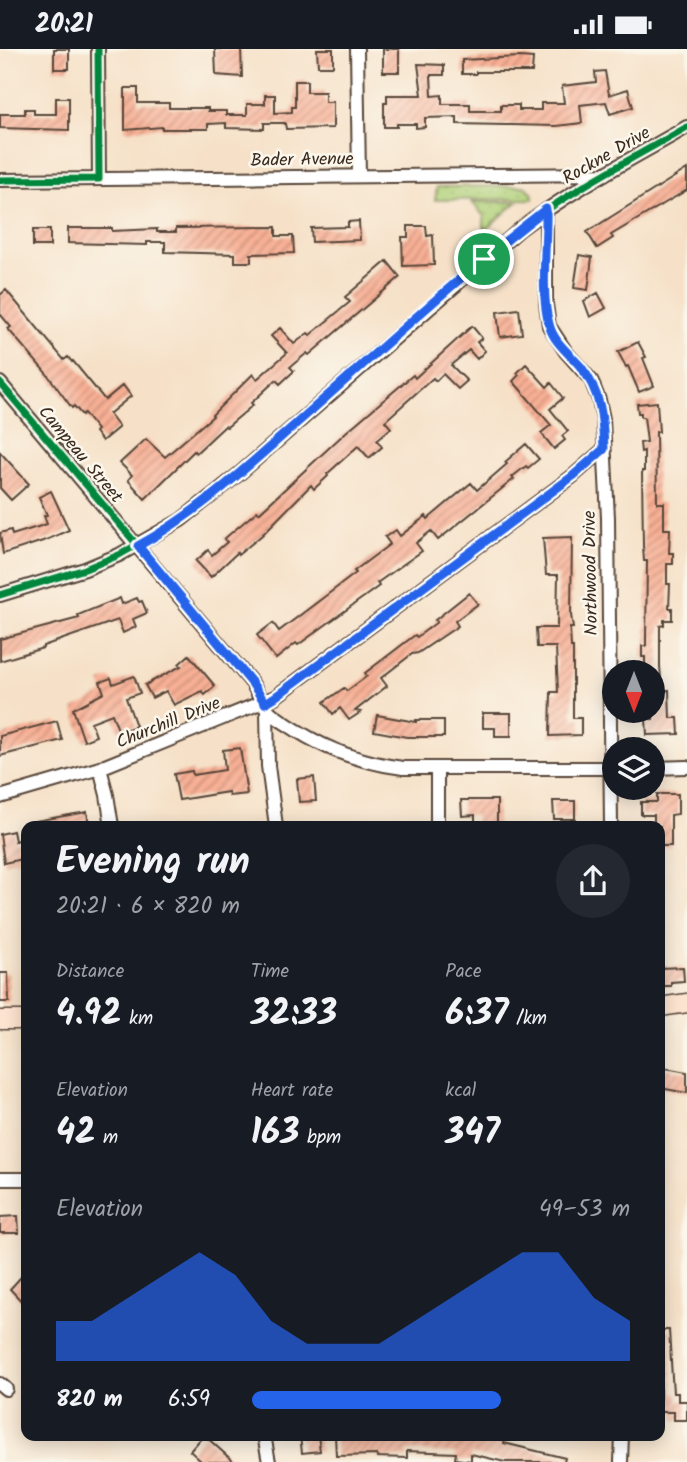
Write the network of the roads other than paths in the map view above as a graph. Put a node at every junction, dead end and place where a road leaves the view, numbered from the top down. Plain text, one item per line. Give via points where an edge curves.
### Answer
1 (99, 49) edge
2 (357, 49) edge
3 (687, 127) edge
4 (605, 174) junction
5 (359, 176) junction
6 (99, 179) junction
7 (0, 180) edge
8 (546, 209) junction
9 (0, 383) edge
10 (604, 449) junction
11 (138, 546) junction
12 (0, 595) edge
13 (266, 706) junction
14 (612, 737) edge
15 (100, 768) junction
16 (437, 768) junction
17 (602, 768) edge
18 (665, 768) edge
19 (687, 768) edge
20 (0, 797) edge
21 (611, 800) edge
22 (110, 821) edge
23 (275, 821) edge
24 (437, 821) edge
25 (611, 821) edge
26 (687, 1003) edge
27 (665, 1006) edge
28 (0, 1020) edge
29 (21, 1020) edge
30 (2, 1179) edge
31 (21, 1179) edge
32 (265, 1441) edge
33 (622, 1441) edge
34 (269, 1462) edge
35 (621, 1462) edge

1 - 6 street
2 - 5 street
3 - 4 street, Rockne Drive
4 - 5 street, Bader Avenue
4 - 8 street, Rockne Drive
5 - 6 street, Bader Avenue
6 - 7 street, Bader Avenue
8 - 10 street, Northwood Drive via 549,326 591,380 603,419
8 - 11 street, Rockne Drive via 239,474 181,520
9 - 11 street, Campeau Street
10 - 13 street, Churchill Drive
10 - 14 street, Northwood Drive
11 - 12 street, Rockne Drive via 85,569
11 - 13 street, Campeau Street
13 - 15 street, Churchill Drive
13 - 16 street, Campeau Street via 310,739 353,758 379,765
13 - 23 street
15 - 20 street, Churchill Drive
15 - 22 street
16 - 17 street, Campeau Street
16 - 24 street
18 - 19 street
21 - 25 street, Northwood Drive
26 - 27 street
28 - 29 street
30 - 31 street
32 - 34 street
33 - 35 street

